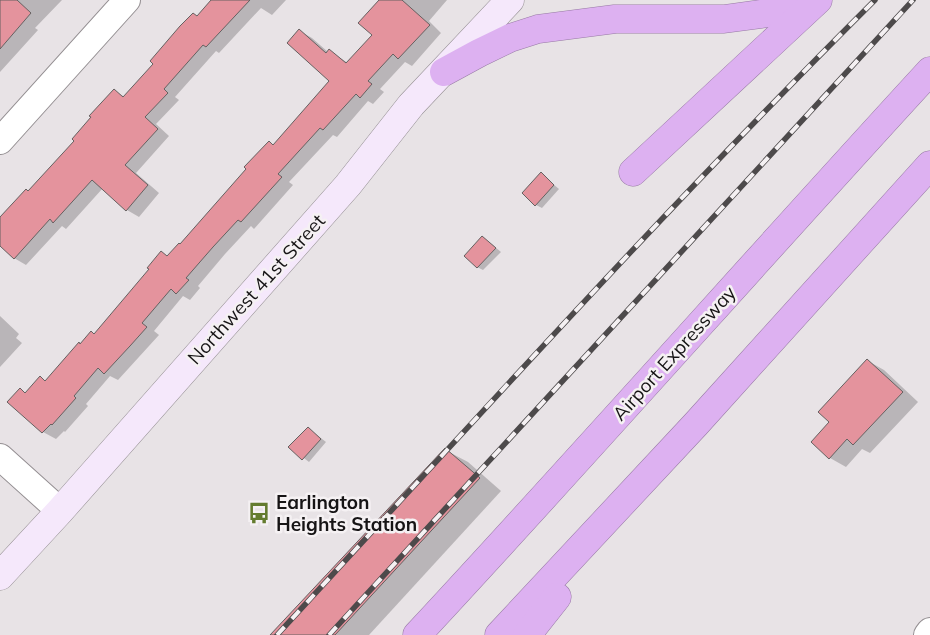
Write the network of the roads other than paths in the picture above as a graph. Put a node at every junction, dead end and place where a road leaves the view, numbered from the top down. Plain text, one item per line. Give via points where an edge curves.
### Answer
1 (127, 0) edge
2 (510, 0) edge
3 (796, 0) edge
4 (818, 0) edge
5 (930, 71) edge
6 (444, 72) junction
7 (0, 141) edge
8 (930, 165) edge
9 (633, 172) dead end
10 (696, 424) junction
11 (0, 457) edge
12 (60, 510) junction
13 (0, 576) edge
14 (930, 631) edge
15 (417, 635) edge
16 (499, 635) edge
17 (526, 635) edge
18 (927, 635) edge

1 - 7 street
2 - 6 main road, Northwest 41st Street
3 - 6 highway via 768,13 724,19 615,19 538,28 479,52
4 - 9 highway
5 - 15 highway, Airport Expressway
6 - 12 main road, Northwest 41st Street via 411,105 348,185
8 - 10 highway
10 - 16 highway
10 - 17 highway
11 - 12 street
12 - 13 main road, Northwest 41st Street
14 - 18 street

